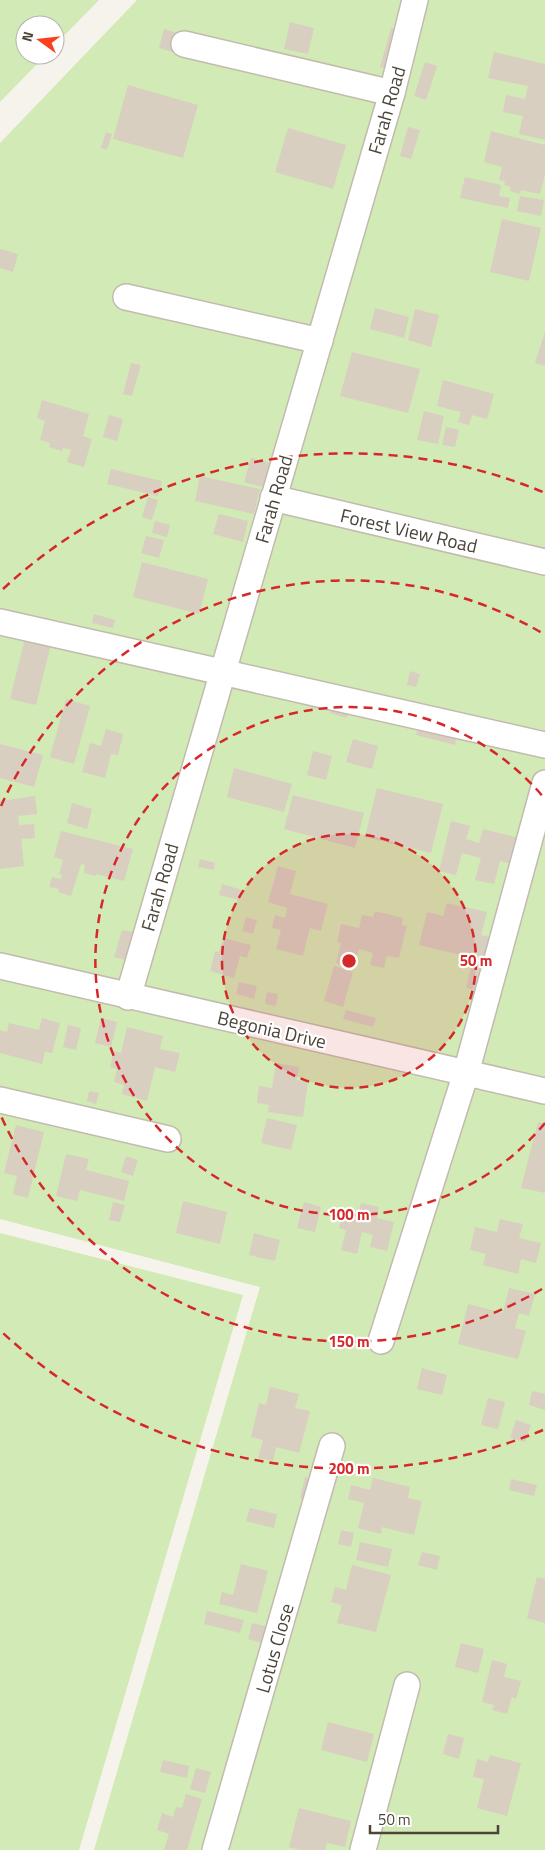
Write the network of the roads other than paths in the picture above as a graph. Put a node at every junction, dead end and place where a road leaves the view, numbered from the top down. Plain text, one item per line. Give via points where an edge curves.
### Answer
1 (415, 0) edge
2 (184, 44) dead end
3 (392, 93) junction
4 (126, 297) dead end
5 (320, 341) junction
6 (273, 498) junction
7 (545, 562) edge
8 (0, 622) edge
9 (222, 673) junction
10 (545, 744) edge
11 (545, 783) edge
12 (0, 966) edge
13 (128, 997) junction
14 (466, 1073) junction
15 (545, 1091) edge
16 (0, 1100) edge
17 (168, 1139) dead end
18 (381, 1341) dead end
19 (332, 1446) dead end
20 (408, 1685) dead end
21 (215, 1850) edge
22 (363, 1850) edge

1 - 3 street, Farah Road
2 - 3 street
3 - 5 street, Farah Road
4 - 5 street
5 - 6 street, Farah Road
6 - 7 street, Forest View Road
6 - 9 street, Farah Road
8 - 9 street
9 - 10 street
9 - 13 street, Farah Road
11 - 14 street
12 - 13 street, Begonia Drive
13 - 14 street, Begonia Drive
14 - 15 street, Begonia Drive
14 - 18 street
16 - 17 street
19 - 21 street, Lotus Close
20 - 22 street

